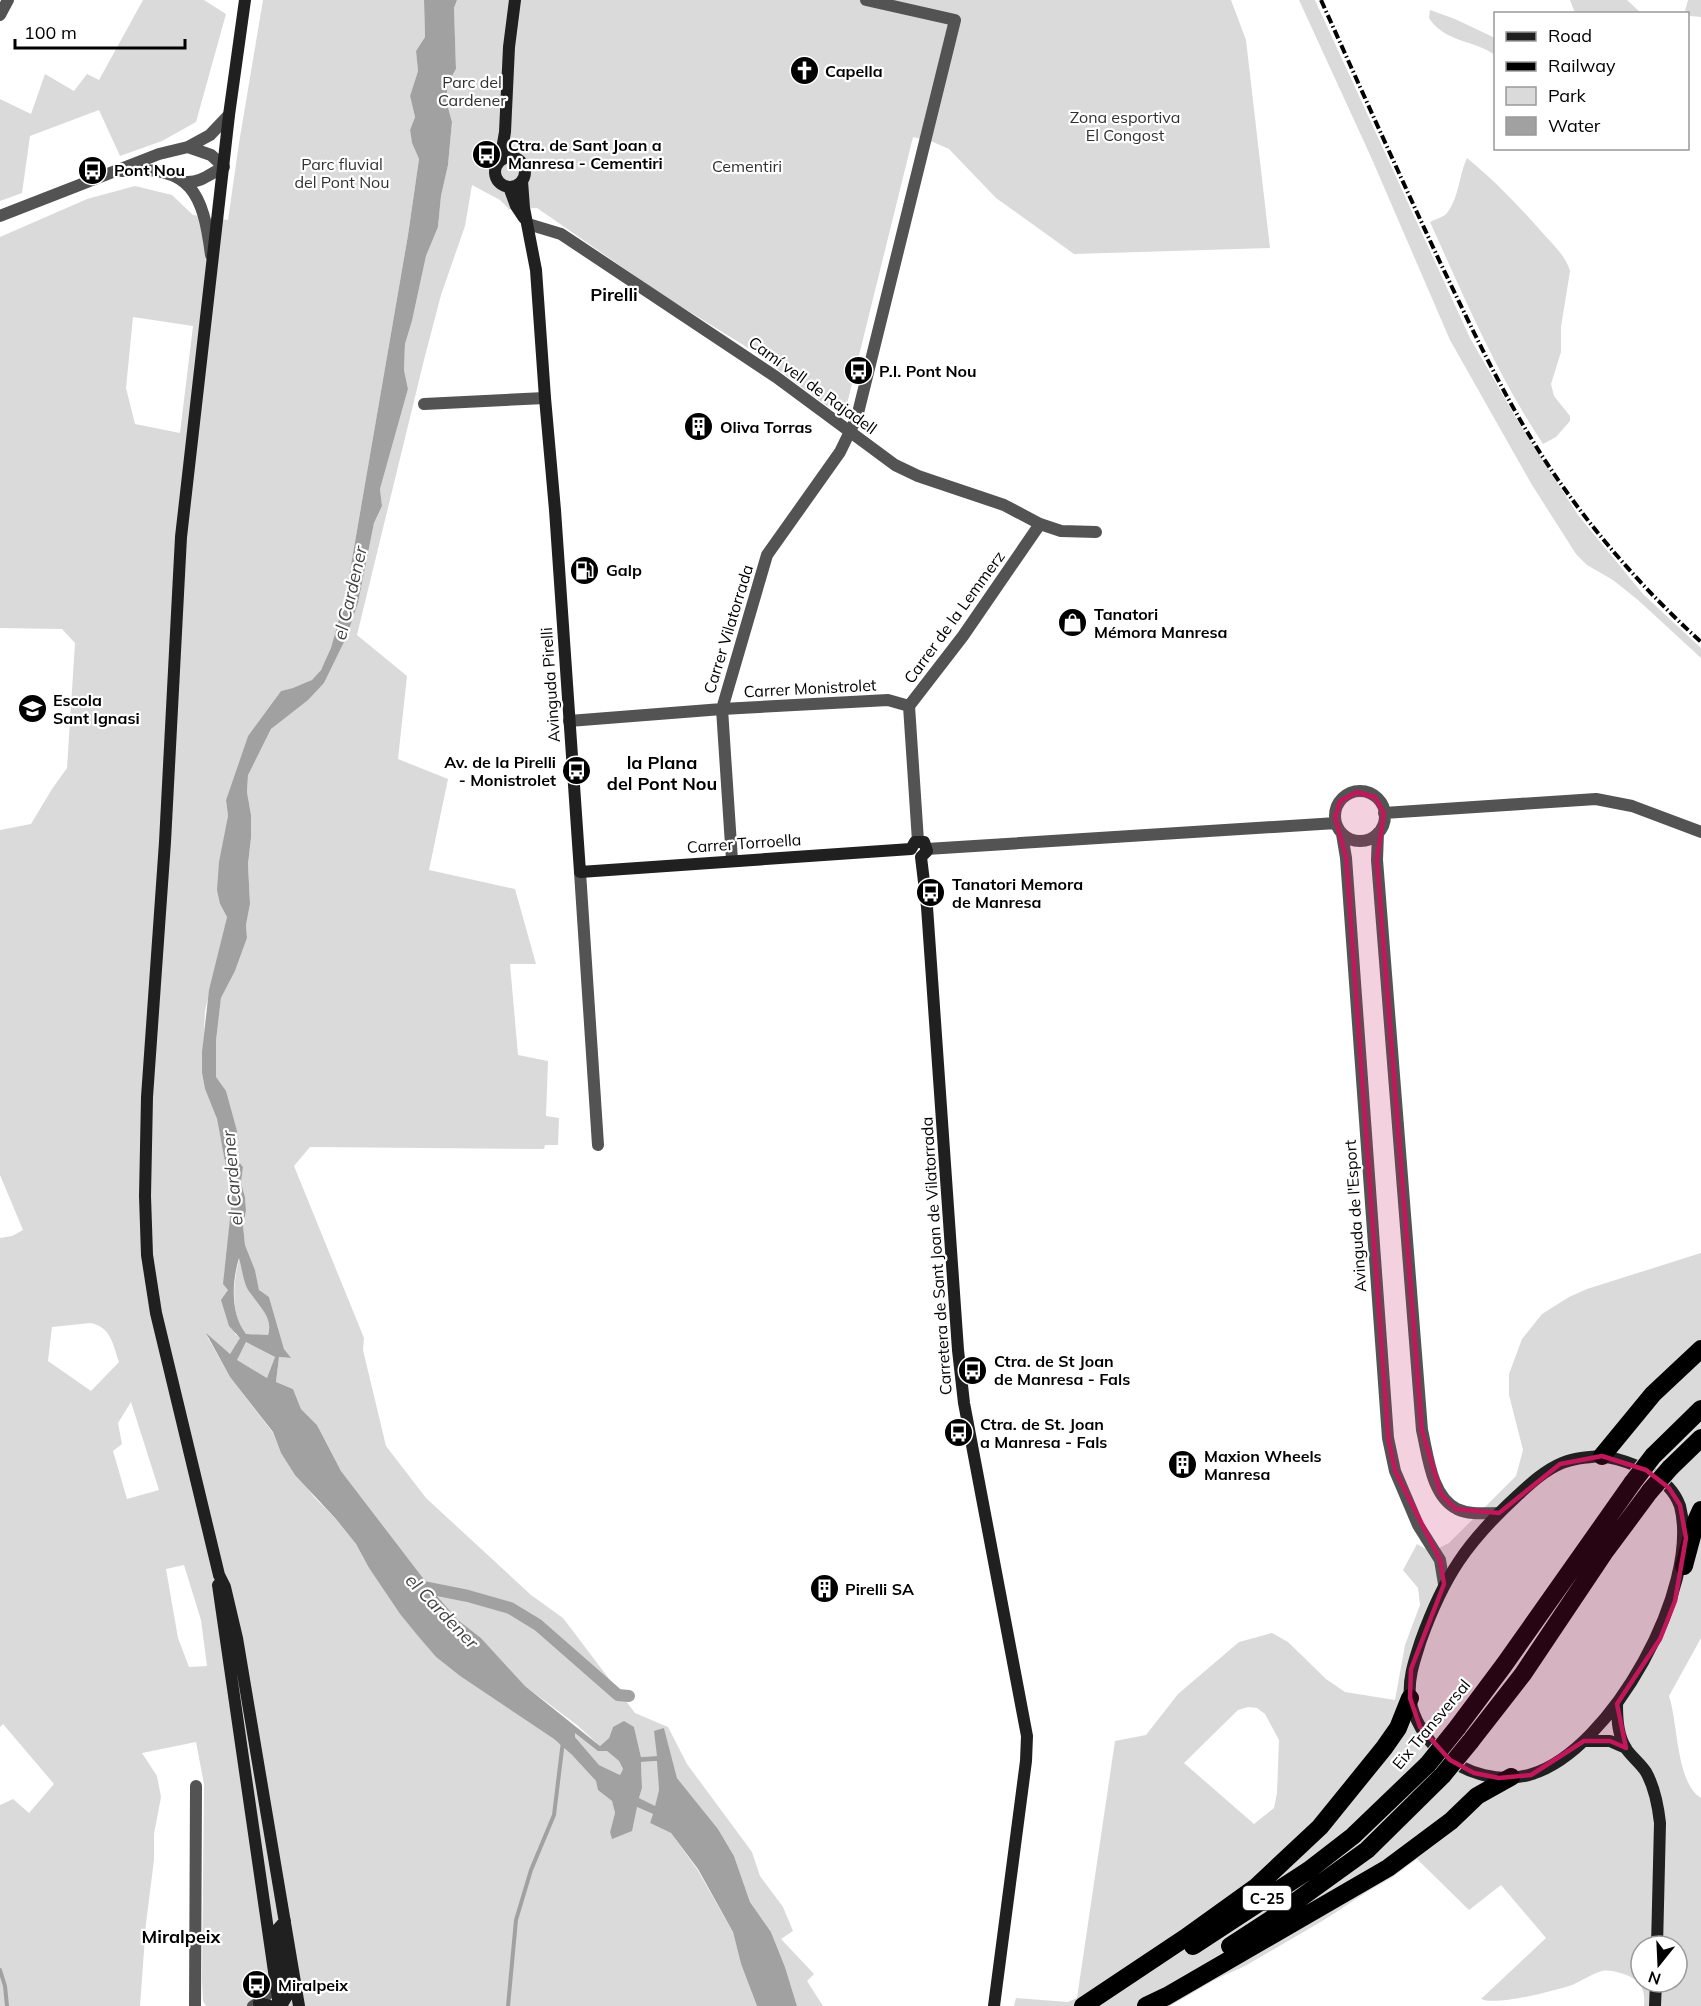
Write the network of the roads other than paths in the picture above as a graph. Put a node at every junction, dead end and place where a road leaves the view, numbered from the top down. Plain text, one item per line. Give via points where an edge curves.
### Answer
1 (8, 0) edge
2 (245, 0) edge
3 (515, 0) edge
4 (868, 1) edge
5 (0, 15) edge
6 (229, 115) junction
7 (505, 132) junction
8 (188, 147) junction
9 (519, 159) junction
10 (500, 161) junction
11 (224, 166) junction
12 (112, 172) junction
13 (522, 181) junction
14 (186, 182) junction
15 (509, 187) junction
16 (0, 216) edge
17 (528, 224) junction
18 (212, 265) junction
19 (545, 398) junction
20 (424, 404) dead end
21 (850, 433) junction
22 (1040, 524) junction
23 (1096, 532) dead end
24 (909, 706) junction
25 (722, 709) junction
26 (569, 721) junction
27 (1384, 813) junction
28 (1336, 823) junction
29 (1701, 832) edge
30 (1378, 833) junction
31 (1342, 834) junction
32 (919, 849) junction
33 (732, 860) junction
34 (580, 872) junction
35 (598, 1145) dead end
36 (1701, 1349) edge
37 (1701, 1409) edge
38 (1701, 1438) edge
39 (1602, 1456) junction
40 (1701, 1510) edge
41 (1499, 1513) junction
42 (1684, 1566) junction
43 (219, 1575) junction
44 (1444, 1584) junction
45 (1410, 1698) junction
46 (1617, 1704) junction
47 (1584, 1741) junction
48 (1626, 1748) junction
49 (1511, 1777) junction
50 (196, 1786) dead end
51 (285, 1921) junction
52 (1657, 1934) edge
53 (275, 1986) junction
54 (261, 2005) edge
55 (195, 2006) edge
56 (280, 2006) edge
57 (299, 2006) edge
58 (994, 2006) edge
59 (1083, 2006) edge
60 (1087, 2006) edge
61 (1131, 2006) edge
62 (1146, 2006) edge

1 - 5 street
2 - 6 street
3 - 7 street
4 - 21 street, Carrer Vilatorrada via 955,20
6 - 8 street via 210,135
6 - 11 street
7 - 9 street
7 - 10 street
8 - 11 street via 211,155
8 - 12 street
9 - 10 street via 509,157
9 - 13 street via 525,169
10 - 15 street via 496,176
11 - 14 street via 206,178
11 - 18 street
12 - 14 street via 160,171
12 - 16 street
13 - 15 street
13 - 17 street, Avinguda Pirelli
14 - 18 street via 203,209
15 - 17 street, Avinguda Pirelli
17 - 19 street, Avinguda Pirelli via 536,270
17 - 21 street, Camí vell de Rajadell via 561,234 776,377
18 - 43 street via 181,537 165,854 147,1097 145,1196 147,1255 156,1312
19 - 20 street
19 - 26 street, Avinguda Pirelli
21 - 22 street, Camí vell de Rajadell via 895,465 1004,505
21 - 25 street, Carrer Vilatorrada via 768,555
22 - 23 street, Camí vell de Rajadell via 1061,531
22 - 24 street, Carrer de la Lemmerz
24 - 25 street, Carrer Monistrolet via 888,700
24 - 32 street, Carrer de la Lemmerz
25 - 26 street, Carrer Monistrolet
25 - 33 street, Carrer Vilatorrada
26 - 34 street, Avinguda Pirelli
27 - 28 street via 1375,797 1357,792 1340,801
27 - 29 street via 1596,799 1632,807
27 - 30 street
28 - 31 street, Avinguda de l'Esport
28 - 32 street
30 - 31 street via 1363,841
30 - 41 street via 1422,1430 1441,1494 1456,1509 1474,1514
31 - 44 street, Avinguda de l'Esport via 1388,1438 1395,1471 1418,1525 1440,1560
32 - 33 street, Carrer Torroella
32 - 58 street, Carretera de Sant Joan de Vilatorrada via 927,907 964,1403 1027,1736
33 - 34 street, Carrer Torroella
34 - 35 street, Avinguda Pirelli
36 - 39 highway via 1653,1394
37 - 60 highway, Eix Transversal / C-25, bridge via 1653,1456 1633,1482 1504,1665 1428,1764 1353,1836 1309,1870 1136,1982
38 - 61 highway, C-25, bridge via 1650,1491 1523,1674 1443,1775 1367,1850 1209,1960
39 - 41 street via 1560,1464
39 - 42 street via 1623,1459 1669,1488 1680,1505 1686,1538
40 - 42 highway
41 - 44 street via 1461,1556
42 - 46 street via 1660,1639
43 - 51 street via 237,1638
43 - 53 street
44 - 45 street via 1411,1669
45 - 49 street via 1420,1727 1431,1744 1450,1760 1474,1773
45 - 59 highway via 1394,1734 1327,1818 1256,1887
46 - 47 street
46 - 48 street via 1620,1734
47 - 48 street via 1610,1741
47 - 49 street via 1531,1775
48 - 52 street via 1646,1772 1659,1806
49 - 62 highway via 1477,1796 1451,1821 1388,1868
50 - 55 street
51 - 56 street via 277,1930 287,1996
51 - 57 street
53 - 54 street
53 - 56 street

